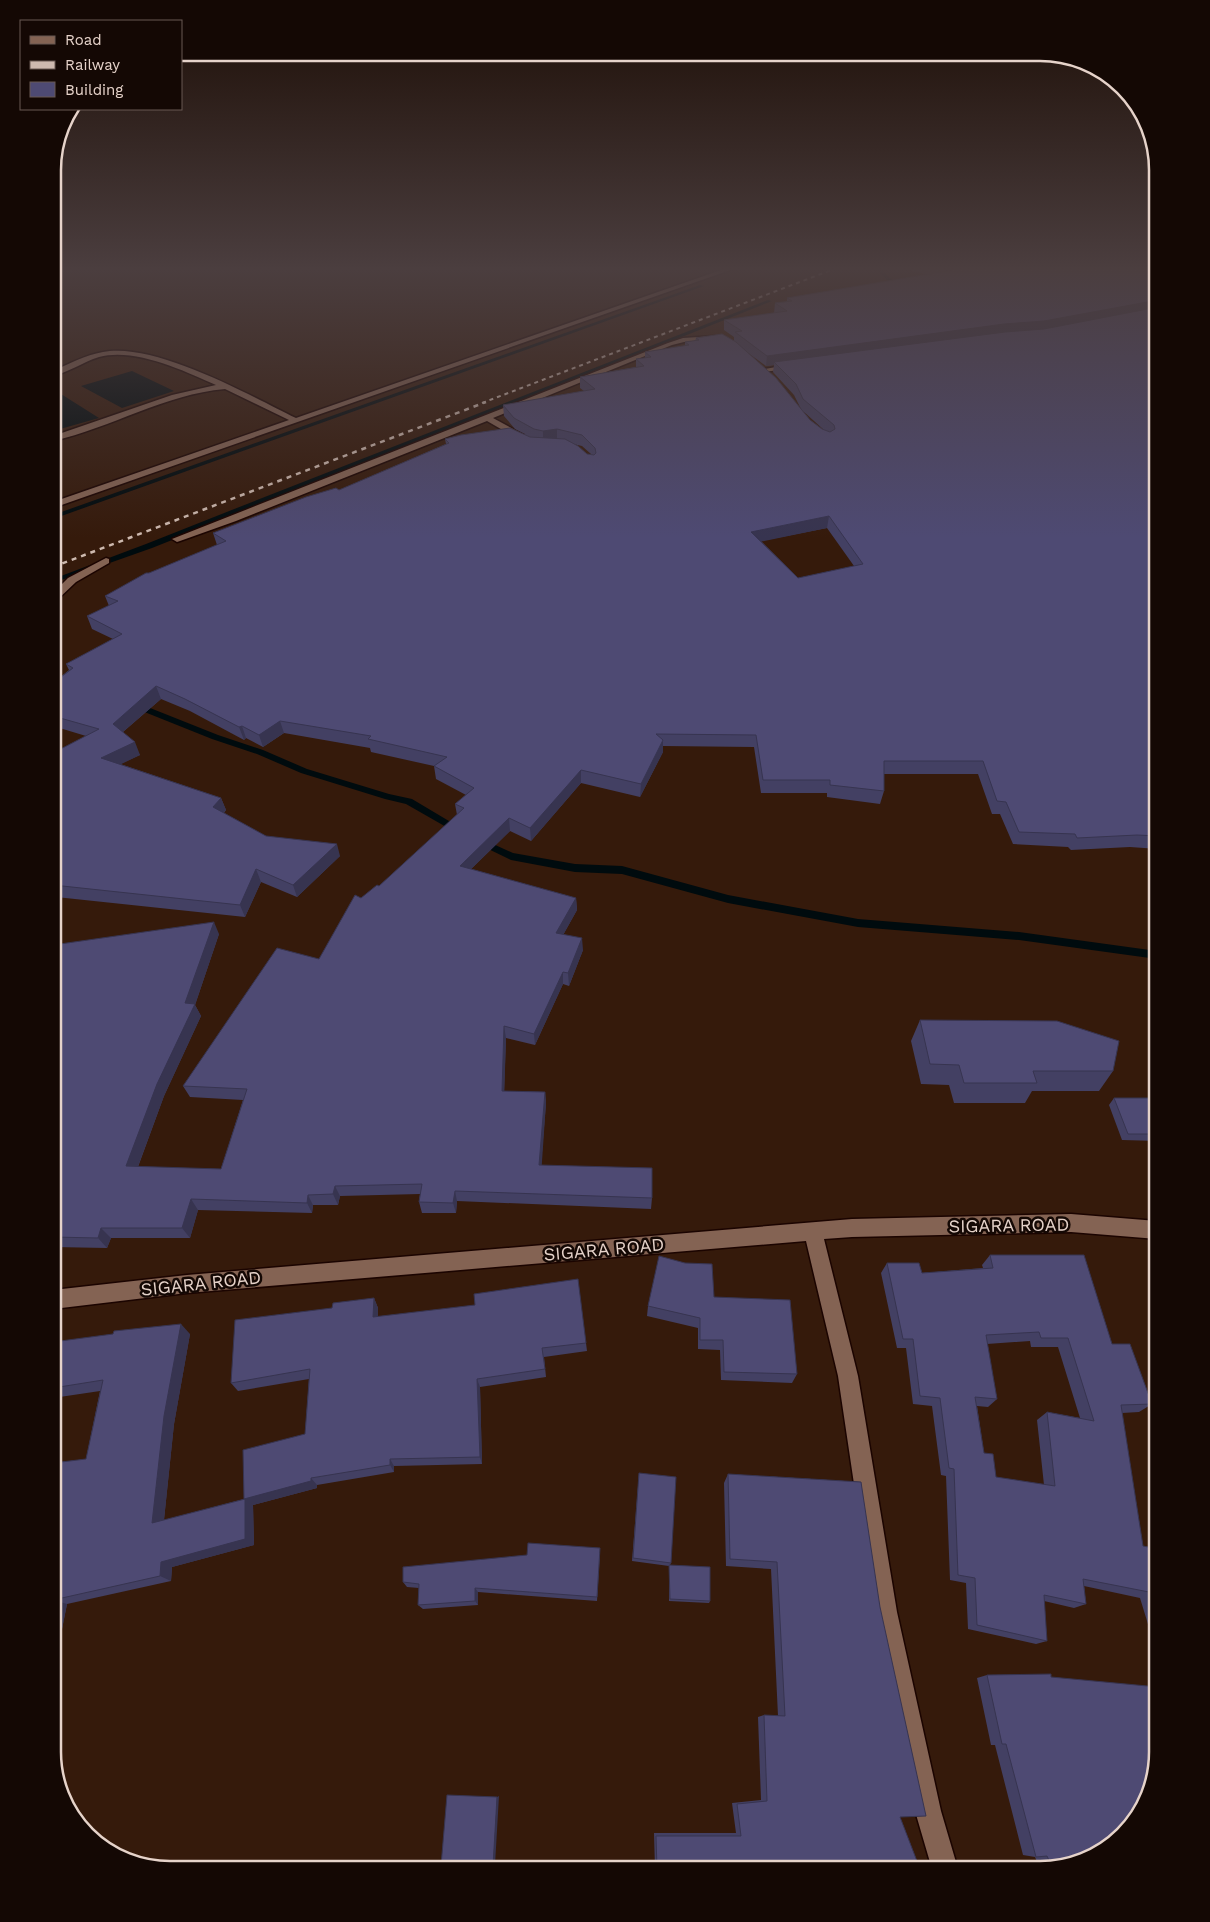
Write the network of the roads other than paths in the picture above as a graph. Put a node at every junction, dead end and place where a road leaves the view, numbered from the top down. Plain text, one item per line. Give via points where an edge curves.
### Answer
1 (94, 359) edge
2 (153, 359) edge
3 (472, 359) edge
4 (634, 359) edge
5 (755, 364) edge
6 (800, 365) edge
7 (763, 370) junction
8 (61, 371) edge
9 (770, 377) edge
10 (226, 387) junction
11 (487, 418) junction
12 (295, 420) junction
13 (61, 436) edge
14 (532, 444) edge
15 (61, 502) edge
16 (177, 539) dead end
17 (106, 561) dead end
18 (61, 590) edge
19 (1149, 1229) edge
20 (813, 1232) junction
21 (61, 1299) edge
22 (942, 1861) edge

1 - 8 street
2 - 10 street
3 - 12 street
4 - 11 street
5 - 7 street
6 - 7 street
7 - 9 street
10 - 12 street
10 - 13 street via 175,397
11 - 14 street
11 - 16 street via 233,520
12 - 15 street
17 - 18 street via 72,580
19 - 20 street, SIGARA ROAD via 1071,1223 852,1228
20 - 21 street, SIGARA ROAD via 186,1284
20 - 22 street via 848,1376 885,1612 928,1811

